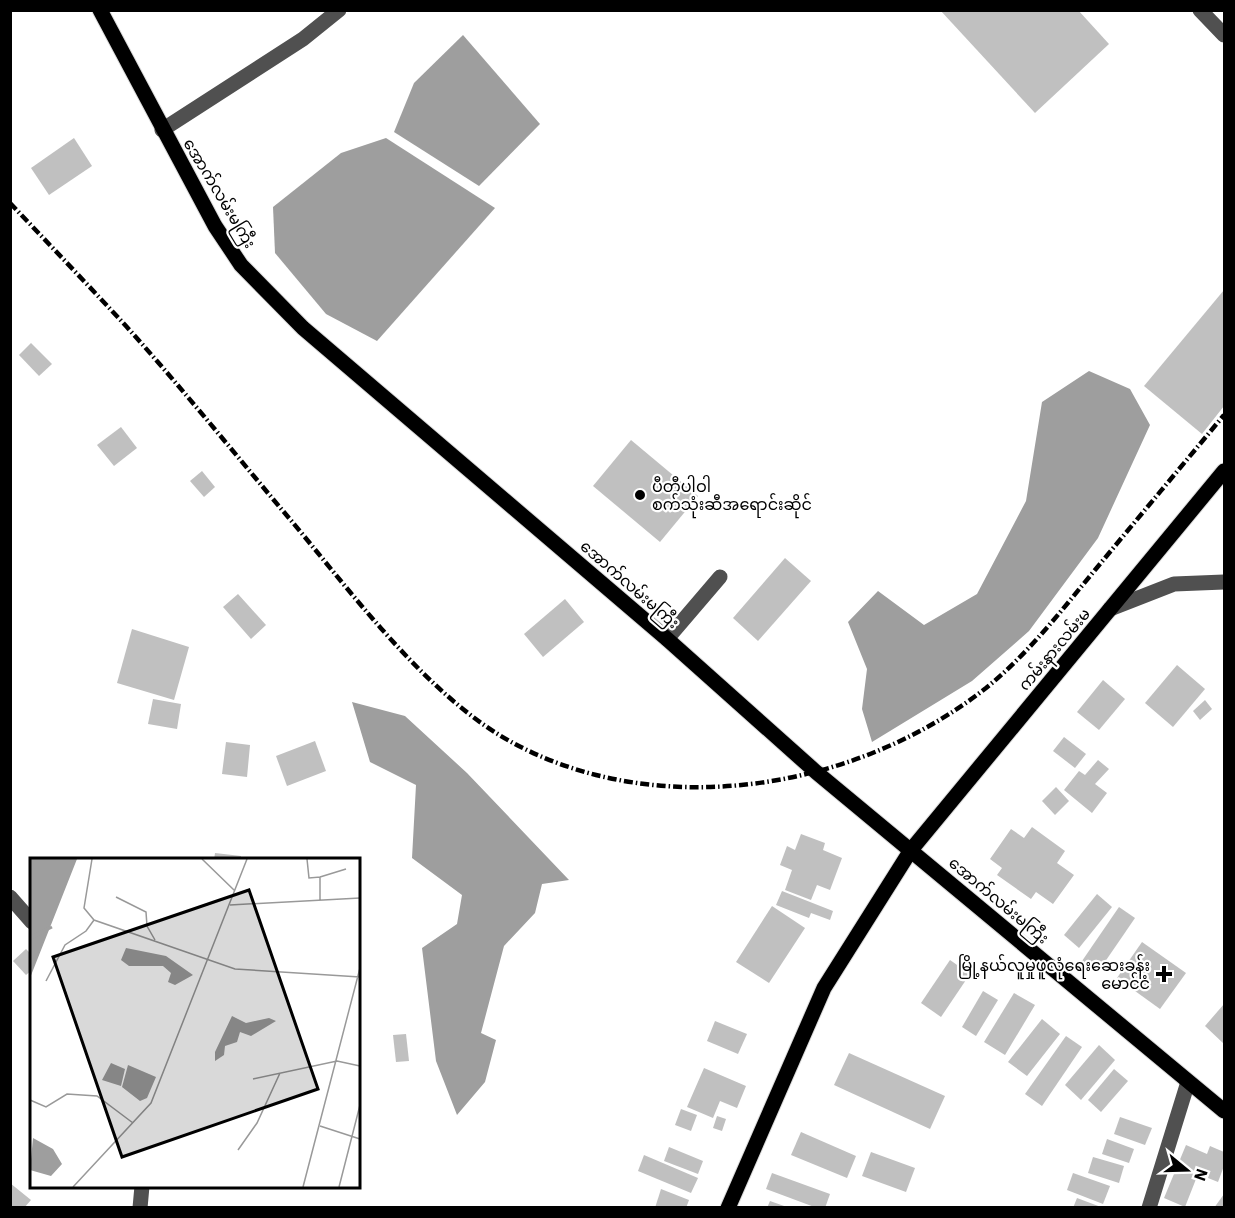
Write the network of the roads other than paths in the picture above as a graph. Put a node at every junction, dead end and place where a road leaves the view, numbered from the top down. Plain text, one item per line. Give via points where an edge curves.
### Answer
1 (100, 10) edge
2 (339, 10) edge
3 (1200, 10) edge
4 (1224, 35) edge
5 (162, 130) junction
6 (1224, 471) edge
7 (720, 577) dead end
8 (1224, 582) edge
9 (1110, 609) junction
10 (667, 639) junction
11 (911, 850) junction
12 (10, 897) edge
13 (30, 920) edge
14 (1188, 1082) junction
15 (1224, 1111) edge
16 (142, 1188) edge
17 (140, 1208) edge
18 (728, 1208) edge
19 (1149, 1208) edge

1 - 5 main road, အောက်လမ်းမကြီး
2 - 5 street via 303,39
3 - 4 street
5 - 10 main road, အောက်လမ်းမကြီး via 241,265 303,328
6 - 9 main road, ကမ်းနားလမ်းမ
7 - 10 street
8 - 9 street via 1174,584
9 - 11 main road, ကမ်းနားလမ်းမ
10 - 11 main road, အောက်လမ်းမကြီး via 816,772
11 - 14 main road, အောက်လမ်းမကြီး
11 - 18 main road, ကမ်းနားလမ်းမ via 824,988
12 - 13 street
14 - 15 main road, အောက်လမ်းမကြီး
14 - 19 street
16 - 17 street

